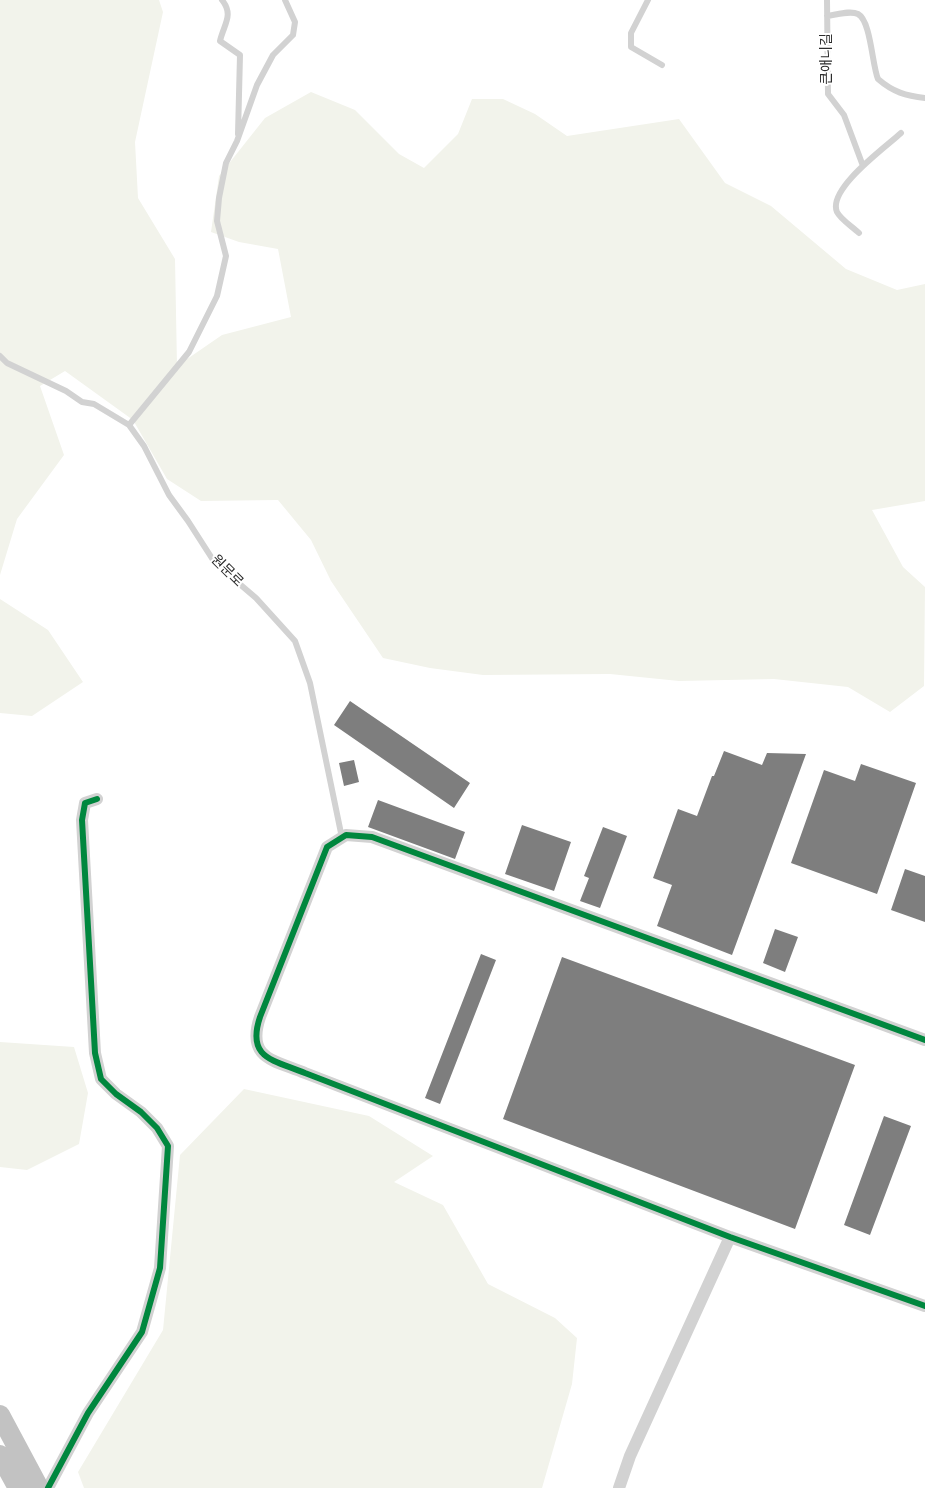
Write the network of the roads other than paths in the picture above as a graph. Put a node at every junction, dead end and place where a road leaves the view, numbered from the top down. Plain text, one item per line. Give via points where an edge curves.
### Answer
1 (222, 0) edge
2 (285, 0) edge
3 (648, 0) edge
4 (827, 0) edge
5 (827, 16) junction
6 (662, 65) dead end
7 (925, 98) edge
8 (901, 134) dead end
9 (237, 141) junction
10 (863, 166) junction
11 (859, 233) dead end
12 (0, 356) edge
13 (129, 425) junction
14 (97, 799) dead end
15 (342, 838) junction
16 (925, 1040) edge
17 (730, 1236) junction
18 (925, 1306) edge
19 (0, 1415) edge
20 (0, 1456) edge
21 (18, 1488) edge
22 (39, 1488) edge
23 (48, 1488) edge
24 (619, 1488) edge

1 - 9 lane via 229,14 220,41 240,55
2 - 9 lane via 295,22 293,35 273,55 257,85
3 - 6 lane via 631,33 632,47
4 - 5 lane, 큰애니길
5 - 7 lane, 큰애니길 via 852,13 863,18 878,79 895,92
5 - 10 lane, 큰애니길 via 828,94 844,115
8 - 10 lane
9 - 13 lane via 226,163 219,198 217,221 226,256 217,296 189,352
10 - 11 lane via 842,188 836,201 837,212
12 - 13 lane, 원문로 via 7,363 53,384 82,402 94,404
13 - 15 lane, 원문로 via 144,446 169,495 215,563 256,598 295,641 310,683
14 - 23 street via 85,803 82,820 95,1054 101,1079 157,1128 168,1146 160,1268 142,1332 88,1413
15 - 16 street via 346,835 372,837
15 - 17 street via 326,847 260,1017 255,1041 259,1051 266,1057 305,1074
17 - 18 street
17 - 24 street via 630,1456
19 - 22 highway
20 - 21 highway

